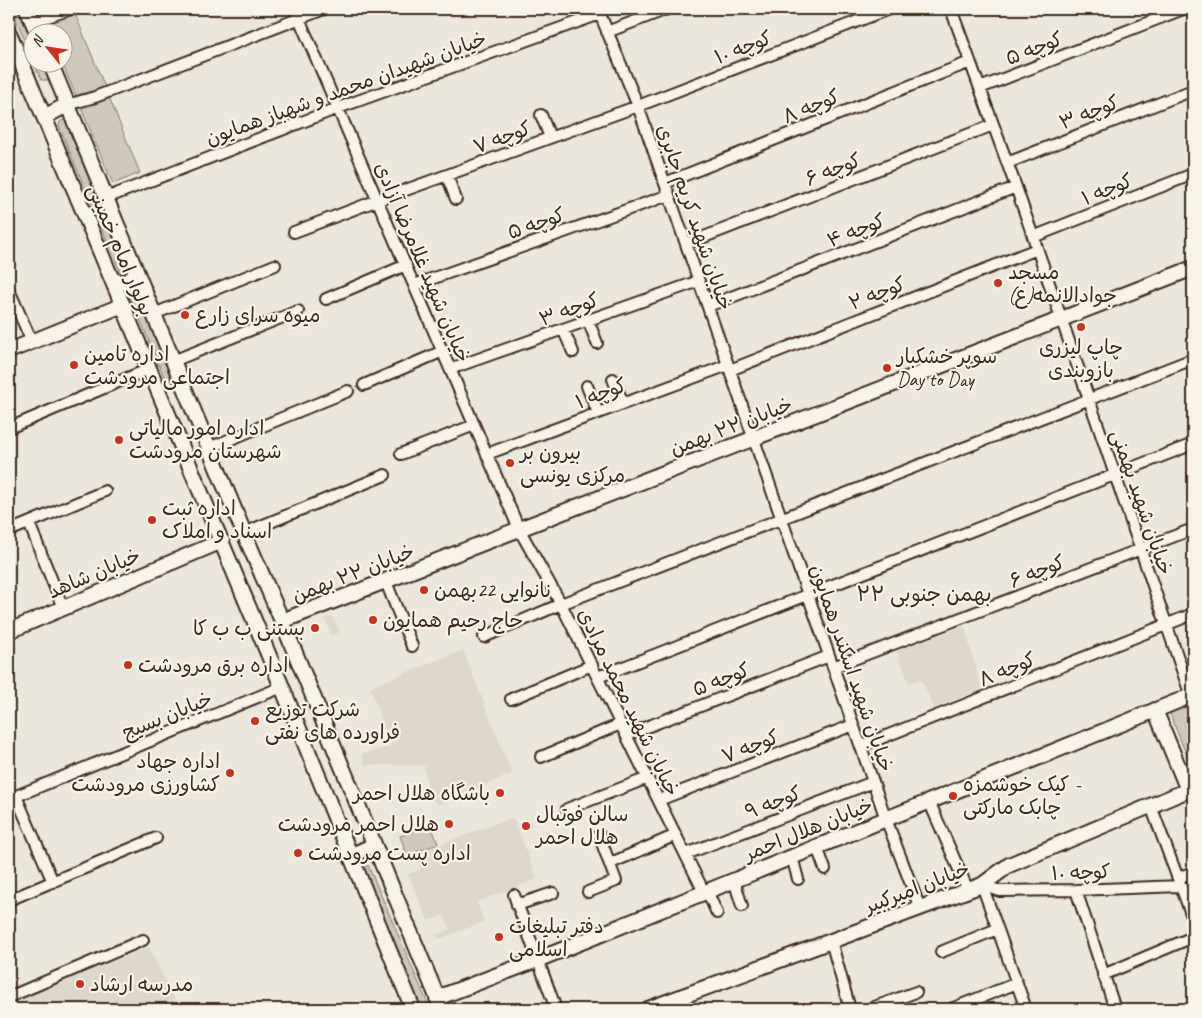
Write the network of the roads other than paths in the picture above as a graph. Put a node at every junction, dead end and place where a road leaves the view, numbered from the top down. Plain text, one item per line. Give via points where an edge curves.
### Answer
1 (27, 9) edge
2 (71, 9) edge
3 (324, 9) edge
4 (667, 9) edge
5 (889, 9) edge
6 (1183, 9) edge
7 (955, 10) edge
8 (599, 11) edge
9 (297, 13) edge
10 (33, 22) edge
11 (45, 22) edge
12 (607, 32) junction
13 (9, 33) edge
14 (970, 62) junction
15 (54, 72) edge
16 (980, 88) junction
17 (1189, 92) edge
18 (67, 105) junction
19 (638, 106) junction
20 (338, 108) junction
21 (541, 115) dead end
22 (44, 117) junction
23 (993, 125) junction
24 (550, 137) junction
25 (1007, 163) junction
26 (1193, 174) edge
27 (447, 176) junction
28 (665, 183) junction
29 (1016, 187) junction
30 (669, 195) junction
31 (106, 198) junction
32 (456, 199) dead end
33 (378, 200) junction
34 (294, 232) dead end
35 (1033, 237) junction
36 (686, 244) junction
37 (1037, 249) junction
38 (274, 265) dead end
39 (406, 265) junction
40 (1193, 268) edge
41 (136, 272) junction
42 (112, 280) junction
43 (699, 281) junction
44 (414, 285) junction
45 (9, 290) edge
46 (326, 299) dead end
47 (123, 305) junction
48 (708, 306) junction
49 (298, 310) dead end
50 (154, 314) junction
51 (1060, 319) junction
52 (588, 320) junction
53 (563, 329) junction
54 (32, 342) junction
55 (597, 343) dead end
56 (9, 351) edge
57 (443, 351) junction
58 (573, 352) dead end
59 (1193, 359) edge
60 (173, 361) junction
61 (729, 367) junction
62 (149, 369) junction
63 (450, 369) junction
64 (613, 379) dead end
65 (364, 385) dead end
66 (587, 386) dead end
67 (185, 390) junction
68 (348, 391) dead end
69 (162, 399) junction
70 (1088, 400) junction
71 (624, 403) junction
72 (598, 413) junction
73 (474, 425) junction
74 (9, 428) edge
75 (754, 438) junction
76 (1193, 444) edge
77 (209, 448) junction
78 (401, 454) dead end
79 (487, 454) junction
80 (385, 475) dead end
81 (1114, 475) junction
82 (105, 491) dead end
83 (782, 520) junction
84 (29, 523) junction
85 (519, 529) junction
86 (1193, 529) edge
87 (9, 532) edge
88 (244, 533) junction
89 (222, 542) junction
90 (1140, 550) junction
91 (386, 582) junction
92 (808, 595) junction
93 (562, 604) junction
94 (63, 608) junction
95 (1193, 614) edge
96 (282, 621) junction
97 (1166, 625) junction
98 (9, 631) edge
99 (484, 637) dead end
100 (412, 646) dead end
101 (829, 656) junction
102 (592, 665) junction
103 (833, 667) junction
104 (598, 677) junction
105 (282, 687) junction
106 (1192, 696) edge
107 (511, 699) dead end
108 (1155, 710) junction
109 (621, 724) junction
110 (853, 725) junction
111 (626, 735) junction
112 (861, 746) junction
113 (541, 757) dead end
114 (648, 778) junction
115 (873, 782) junction
116 (1191, 789) edge
117 (12, 798) edge
118 (659, 800) junction
119 (929, 801) junction
120 (1151, 806) junction
121 (567, 809) dead end
122 (886, 819) junction
123 (599, 835) dead end
124 (676, 835) junction
125 (156, 838) dead end
126 (374, 845) junction
127 (817, 847) junction
128 (686, 854) junction
129 (350, 856) junction
130 (792, 857) junction
131 (611, 863) junction
132 (825, 869) dead end
133 (1193, 872) edge
134 (798, 879) dead end
135 (734, 880) junction
136 (53, 882) junction
137 (1179, 882) junction
138 (982, 886) junction
139 (968, 890) junction
140 (1076, 890) junction
141 (706, 891) junction
142 (588, 892) dead end
143 (553, 893) dead end
144 (9, 900) edge
145 (742, 906) dead end
146 (920, 908) junction
147 (717, 913) dead end
148 (1193, 918) edge
149 (998, 929) junction
150 (1193, 937) edge
151 (143, 940) dead end
152 (831, 941) junction
153 (941, 952) dead end
154 (537, 960) junction
155 (1103, 975) junction
156 (1016, 984) junction
157 (916, 992) dead end
158 (9, 997) edge
159 (439, 1004) edge
160 (669, 1005) edge
161 (413, 1009) edge
162 (556, 1009) edge
163 (648, 1009) edge
164 (850, 1009) edge
165 (869, 1009) edge
166 (951, 1009) edge
167 (1026, 1009) edge
168 (1115, 1009) edge

1 - 10 street
2 - 11 street
3 - 9 street
4 - 12 street
5 - 19 street, کوچه ۱۰
6 - 16 street, کوچه ۵
7 - 14 street, خیابان شهید بهمنی
8 - 12 street, خیابان شهید کریم جابری
8 - 20 street, خیابان شهیدان محمد و شهباز همایون
9 - 18 street via 195,58
9 - 20 street, خیابان شهید غلامرضا آزادی
12 - 19 street, خیابان شهید کریم جابری
13 - 22 street, بولوار امام خمینی
14 - 16 street, خیابان شهید بهمنی
14 - 28 street, کوچه ۸
15 - 18 street, بولوار امام خمینی
16 - 23 street, خیابان شهید بهمنی
17 - 25 street, کوچه ۳
18 - 22 street
18 - 31 street, بولوار امام خمینی
19 - 24 street, کوچه ۷
19 - 28 street, خیابان شهید کریم جابری
20 - 31 street, خیابان شهیدان محمد و شهباز همایون
20 - 33 street, خیابان شهید غلامرضا آزادی
21 - 24 street
22 - 42 street, بولوار امام خمینی
23 - 25 street, خیابان شهید بهمنی
23 - 36 street, کوچه ۶
24 - 27 street, کوچه ۷
25 - 29 street, خیابان شهید بهمنی
26 - 35 street, کوچه ۱
27 - 32 street
27 - 33 street, کوچه ۷
28 - 30 street, خیابان شهید کریم جابری
29 - 35 street, خیابان شهید بهمنی
29 - 48 street, کوچه ۴
30 - 36 street, خیابان شهید کریم جابری
30 - 44 street, کوچه ۵
31 - 41 street, بولوار امام خمینی
33 - 34 street, کوچه ۷
33 - 39 street, خیابان شهید غلامرضا آزادی
35 - 37 street, خیابان شهید بهمنی
36 - 43 street, خیابان شهید کریم جابری
37 - 51 street, خیابان شهید بهمنی
37 - 61 street, کوچه ۲
38 - 50 street
39 - 44 street, خیابان شهید غلامرضا آزادی
39 - 46 street
40 - 51 street, خیابان ۲۲ بهمن
41 - 42 street via 126,282
41 - 50 street, بولوار امام خمینی
42 - 47 street, بولوار امام خمینی
43 - 48 street, خیابان شهید کریم جابری
43 - 52 street, کوچه ۳
44 - 57 street, خیابان شهید غلامرضا آزادی
45 - 54 street
47 - 54 street
47 - 62 street, بولوار امام خمینی
48 - 61 street, خیابان شهید کریم جابری
49 - 60 street
50 - 60 street, بولوار امام خمینی
51 - 70 street, خیابان شهید بهمنی
51 - 75 street, خیابان ۲۲ بهمن
52 - 53 street, کوچه ۳
52 - 55 street
53 - 58 street
53 - 63 street, کوچه ۳
54 - 56 street
57 - 63 street, خیابان شهید غلامرضا آزادی
57 - 65 street
59 - 70 street
60 - 67 street, بولوار امام خمینی
61 - 71 street, کوچه ۱
61 - 75 street, خیابان شهید کریم جابری
62 - 69 street, بولوار امام خمینی
62 - 74 street
63 - 73 street, خیابان شهید غلامرضا آزادی
64 - 71 street
66 - 72 street
67 - 69 street via 168,392
67 - 77 street, بولوار امام خمینی
68 - 77 street
69 - 89 street, بولوار امام خمینی
70 - 81 street, خیابان شهید بهمنی
70 - 83 street
71 - 72 street, کوچه ۱
72 - 79 street, کوچه ۱
73 - 78 street
73 - 79 street, خیابان شهید غلامرضا آزادی
75 - 83 street, خیابان شهید اسکندر همایون
75 - 85 street, خیابان ۲۲ بهمن
76 - 81 street
77 - 88 street, بولوار امام خمینی
79 - 85 street, خیابان شهید غلامرضا آزادی
80 - 88 street
81 - 90 street, خیابان شهید بهمنی
81 - 92 street
82 - 84 street
83 - 92 street, خیابان شهید اسکندر همایون
83 - 93 street
84 - 87 street
84 - 94 street
85 - 91 street, خیابان ۲۲ بهمن
85 - 93 street, خیابان شهید محمد مرادی
86 - 90 street
88 - 96 street, بولوار امام خمینی
89 - 94 street, خیابان شاهد
89 - 105 street, بولوار امام خمینی
90 - 97 street, خیابان شهید بهمنی
90 - 103 street, کوچه ۶
91 - 96 street, خیابان ۲۲ بهمن
91 - 100 street
92 - 101 street, خیابان شهید اسکندر همایون
92 - 104 street
93 - 99 street
93 - 102 street, خیابان شهید محمد مرادی
94 - 98 street, خیابان شاهد
95 - 97 street
96 - 126 street, بولوار امام خمینی
97 - 106 street, خیابان شهید بهمنی
97 - 112 street, کوچه ۸
101 - 103 street, خیابان شهید اسکندر همایون
101 - 111 street, کوچه ۵
102 - 104 street, خیابان شهید محمد مرادی
102 - 107 street
103 - 110 street, خیابان شهید اسکندر همایون
104 - 109 street, خیابان شهید محمد مرادی
105 - 117 street, خیابان بسیج
105 - 129 street, بولوار امام خمینی
106 - 108 street, خیابان هلال احمر
108 - 116 street
108 - 119 street, خیابان هلال احمر
109 - 111 street, خیابان شهید محمد مرادی
109 - 113 street
110 - 112 street, خیابان شهید اسکندر همایون
110 - 118 street, کوچه ۷
111 - 114 street, خیابان شهید محمد مرادی
112 - 115 street, خیابان شهید اسکندر همایون
114 - 118 street, خیابان شهید محمد مرادی
114 - 121 street
115 - 122 street, خیابان شهید اسکندر همایون
115 - 128 street, کوچه ۹
116 - 120 street, خیابان امیرکبیر
117 - 136 street
118 - 124 street, خیابان شهید محمد مرادی
119 - 122 street, خیابان هلال احمر
119 - 139 street
120 - 137 street
120 - 138 street, خیابان امیرکبیر via 1009,865
122 - 127 street, خیابان هلال احمر
122 - 146 street, خیابان شهید اسکندر همایون
123 - 131 street
124 - 128 street, خیابان شهید محمد مرادی
124 - 131 street
125 - 136 street
126 - 129 street
126 - 159 street, بولوار امام خمینی
127 - 130 street, خیابان هلال احمر
127 - 132 street
128 - 141 street, خیابان شهید محمد مرادی
129 - 161 street, بولوار امام خمینی
130 - 134 street
130 - 135 street, خیابان هلال احمر
131 - 142 street via 616,881
133 - 137 street, کوچه ۱۰
135 - 141 street, خیابان هلال احمر
135 - 145 street
136 - 144 street
137 - 140 street, کوچه ۱۰
137 - 148 street
138 - 139 street, خیابان امیرکبیر
138 - 140 street, کوچه ۱۰ via 1000,891
138 - 149 street
139 - 146 street, خیابان امیرکبیر
140 - 155 street
141 - 147 street, خیابان شهید محمد مرادی
141 - 154 street, خیابان هلال احمر
143 - 154 street via 515,900
146 - 152 street, خیابان امیرکبیر
149 - 153 street
149 - 156 street
150 - 155 street
151 - 158 street
152 - 160 street, خیابان امیرکبیر
152 - 164 street
154 - 159 street, خیابان هلال احمر
154 - 162 street
155 - 168 street
156 - 166 street
156 - 167 street
157 - 165 street
160 - 163 street, خیابان امیرکبیر

